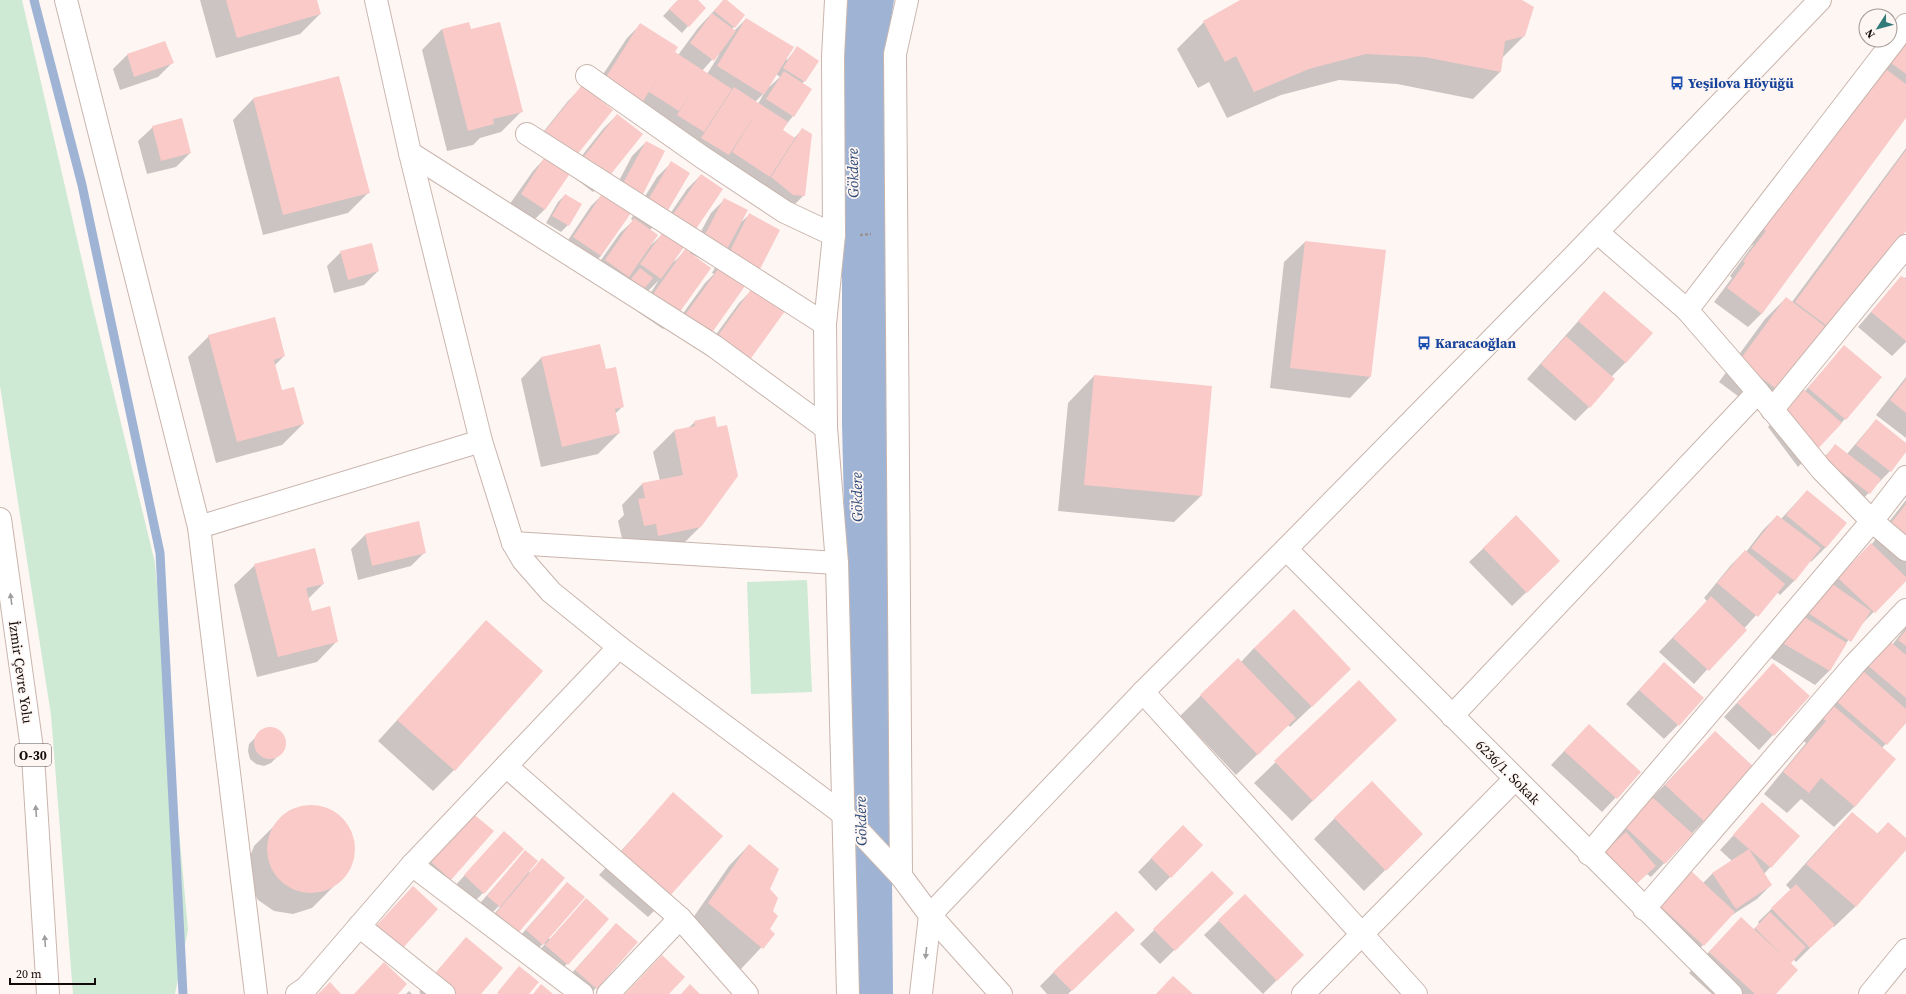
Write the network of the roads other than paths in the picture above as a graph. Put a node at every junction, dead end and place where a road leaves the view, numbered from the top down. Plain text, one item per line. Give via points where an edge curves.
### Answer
1 (66, 0) edge
2 (376, 0) edge
3 (836, 0) edge
4 (908, 0) edge
5 (1820, 0) edge
6 (1906, 25) edge
7 (588, 76) dead end
8 (526, 134) dead end
9 (410, 153) junction
10 (1597, 232) junction
11 (834, 235) junction
12 (1906, 246) edge
13 (1687, 310) junction
14 (826, 324) junction
15 (1758, 392) junction
16 (1772, 410) junction
17 (826, 428) junction
18 (481, 441) junction
19 (1906, 477) edge
20 (0, 518) edge
21 (1872, 521) junction
22 (199, 527) junction
23 (513, 543) junction
24 (1286, 549) junction
25 (1906, 550) edge
26 (837, 563) junction
27 (1906, 610) edge
28 (619, 648) junction
29 (1143, 692) junction
30 (1452, 716) junction
31 (506, 766) junction
32 (1515, 779) junction
33 (844, 814) junction
34 (1589, 854) junction
35 (412, 865) junction
36 (901, 876) junction
37 (1644, 909) junction
38 (930, 914) junction
39 (680, 918) junction
40 (359, 926) junction
41 (1362, 934) junction
42 (1906, 950) edge
43 (48, 994) edge
44 (256, 994) edge
45 (297, 994) edge
46 (444, 994) edge
47 (582, 994) edge
48 (608, 994) edge
49 (747, 994) edge
50 (848, 994) edge
51 (921, 994) edge
52 (1002, 994) edge
53 (1303, 994) edge
54 (1416, 994) edge
55 (1731, 994) edge
56 (1870, 994) edge

1 - 22 main road
2 - 9 main road
3 - 11 main road via 833,58
4 - 36 main road via 895,54
5 - 10 main road
6 - 13 main road
7 - 11 main road via 785,212
8 - 14 main road
9 - 17 main road via 714,346
9 - 18 main road
10 - 13 main road
10 - 24 main road
11 - 14 main road
12 - 16 main road
13 - 15 main road
14 - 17 main road
15 - 16 main road
15 - 30 main road
16 - 21 main road via 1821,469
17 - 26 main road
18 - 22 main road
18 - 23 main road
19 - 21 main road
43 -> 20 main road, İzmir Çevre Yolu / O-30 via 33,756
21 - 25 main road
21 - 34 main road
22 - 44 main road
23 - 26 main road
23 - 28 main road via 523,560 551,592
24 - 29 main road
24 - 30 main road, 6236/1. Sokak
26 - 33 main road
27 - 37 main road via 1854,665
28 - 31 main road
28 - 33 main road
29 - 38 main road
29 - 41 main road
30 - 32 main road, 6236/1. Sokak
31 - 35 main road
31 - 39 main road
32 - 34 main road, 6236/1. Sokak
32 - 41 main road
33 - 36 main road
33 - 50 main road
34 - 37 main road, 6236/1. Sokak
35 - 40 main road
35 - 47 main road
36 - 38 main road
37 - 55 main road, 6236/1. Sokak
38 -> 51 main road
38 - 52 main road
39 - 48 main road
39 - 49 main road
40 - 45 main road via 306,988
40 - 46 main road
41 - 53 main road
41 - 54 main road
42 - 56 main road

